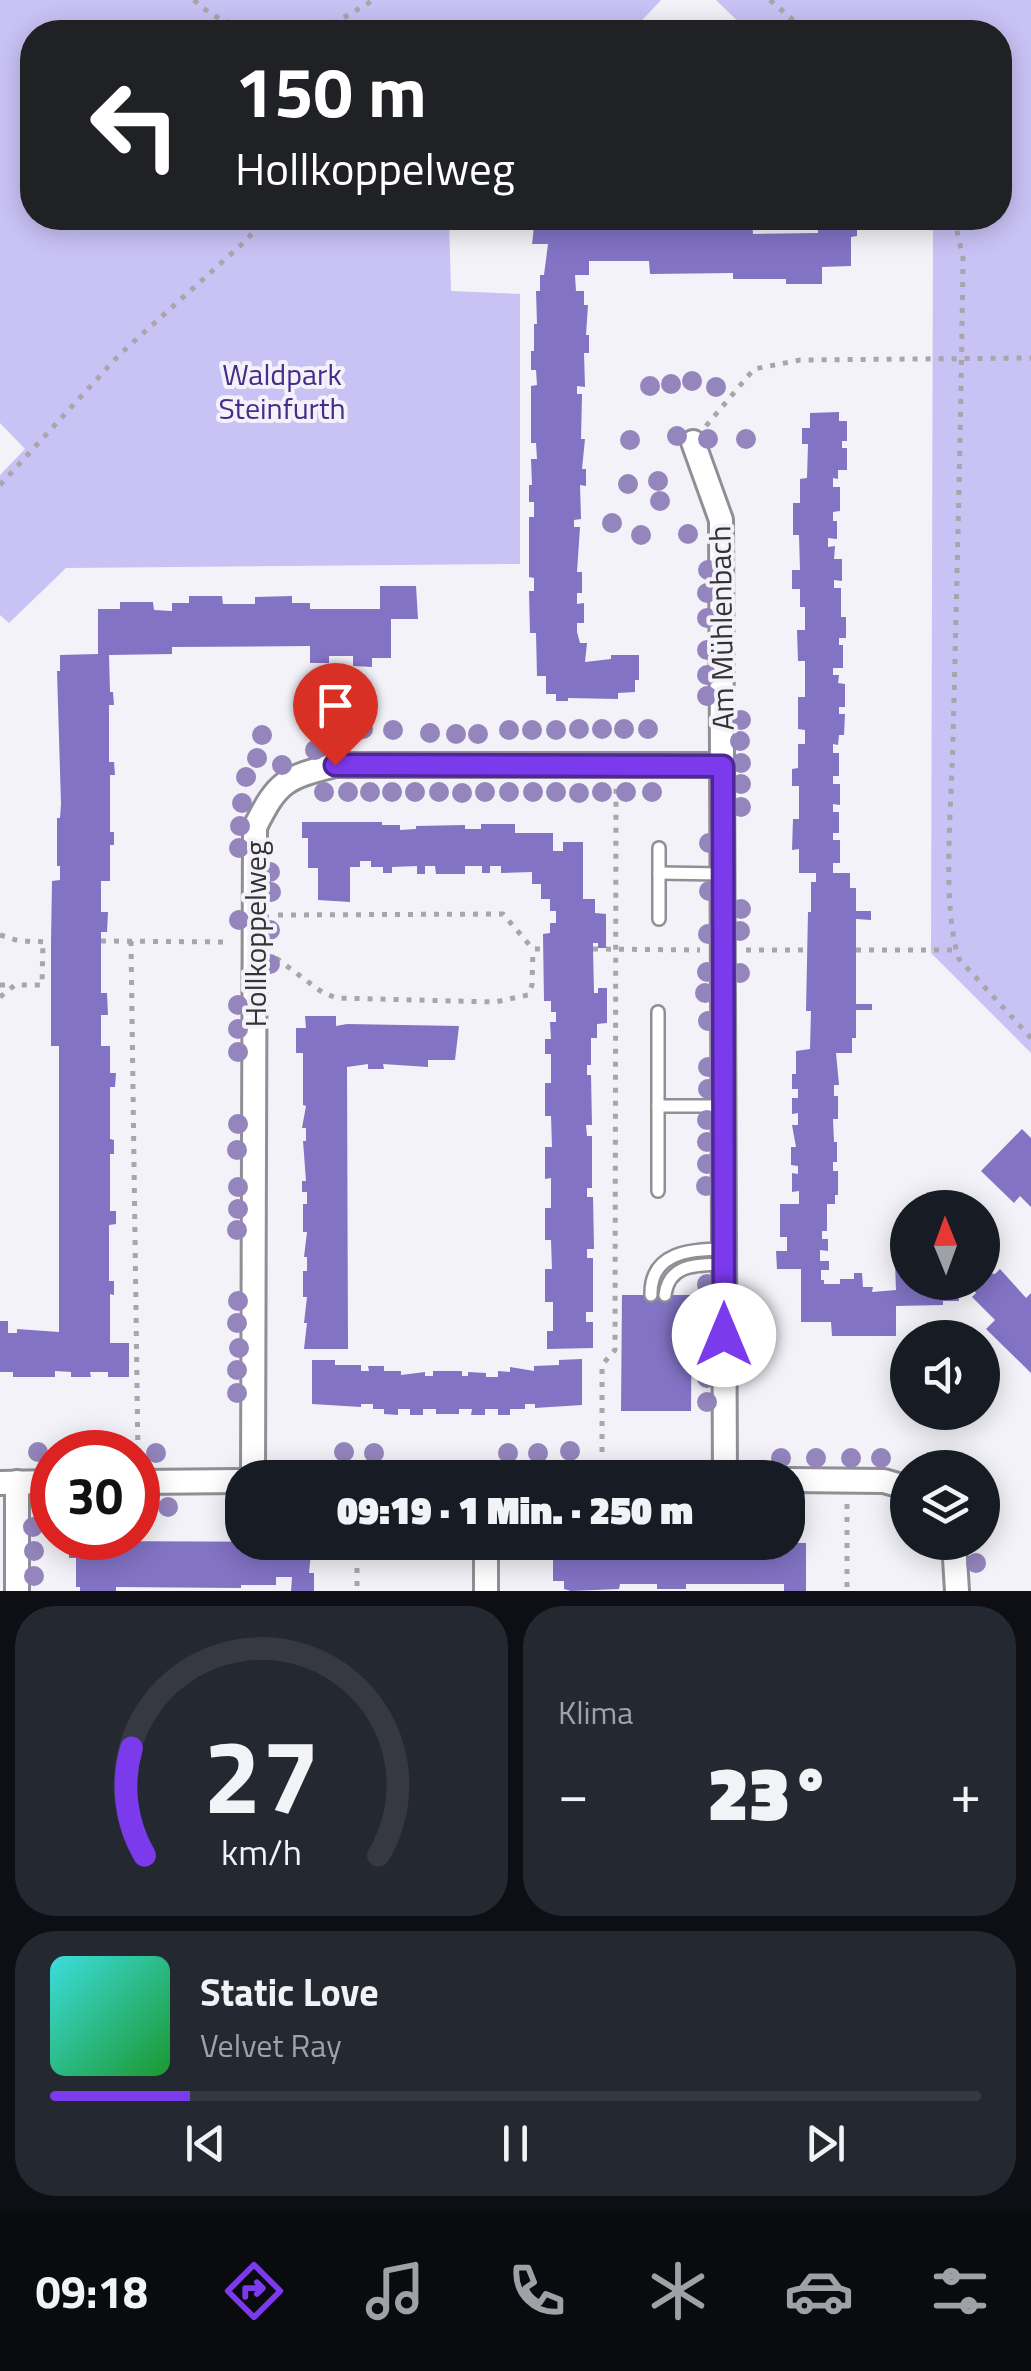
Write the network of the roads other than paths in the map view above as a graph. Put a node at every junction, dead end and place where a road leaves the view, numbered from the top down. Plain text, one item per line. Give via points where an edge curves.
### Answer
1 (693, 442) road end
2 (723, 766) junction
3 (659, 848) dead end
4 (659, 873) junction
5 (723, 874) junction
6 (658, 919) dead end
7 (658, 1012) dead end
8 (658, 1106) junction
9 (724, 1106) junction
10 (658, 1191) dead end
11 (724, 1256) junction
12 (650, 1295) dead end
13 (665, 1295) dead end
14 (253, 1460) edge
15 (724, 1460) edge
16 (805, 1480) edge
17 (225, 1481) edge
18 (9, 1482) edge
19 (160, 1482) edge
20 (890, 1482) edge
21 (486, 1560) edge
22 (955, 1560) edge
23 (17, 1591) edge
24 (486, 1591) edge
25 (957, 1591) edge

1 - 2 street, Am Mühlenbach via 722,520
2 - 5 street, Am Mühlenbach
2 - 14 street, Hollkoppelweg via 335,765 273,791 255,827
3 - 4 lane
4 - 5 lane
4 - 6 lane
5 - 9 street, Am Mühlenbach
7 - 8 lane
8 - 9 lane
8 - 10 lane
9 - 11 street, Am Mühlenbach
11 - 12 lane via 694,1249 664,1261
11 - 13 lane via 681,1269
11 - 15 street, Am Mühlenbach
16 - 20 street
17 - 19 street
18 - 23 street
21 - 24 street
22 - 25 street

